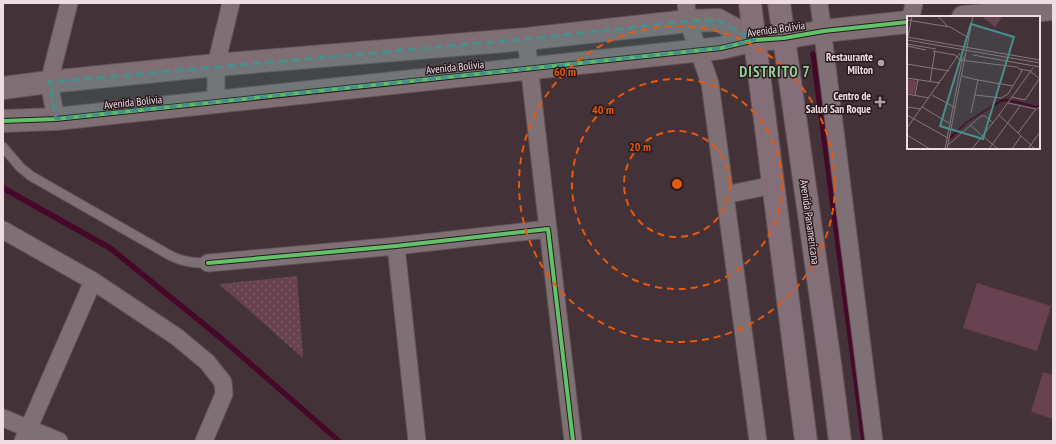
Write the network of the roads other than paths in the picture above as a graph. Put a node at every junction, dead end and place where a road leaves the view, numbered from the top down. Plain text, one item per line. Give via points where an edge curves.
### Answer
1 (70, 3) edge
2 (231, 3) edge
3 (750, 3) edge
4 (779, 3) edge
5 (819, 3) edge
6 (914, 3) edge
7 (1053, 9) edge
8 (687, 12) edge
9 (911, 16) edge
10 (974, 16) edge
11 (907, 22) edge
12 (824, 31) junction
13 (784, 38) junction
14 (526, 39) junction
15 (755, 40) junction
16 (698, 50) junction
17 (216, 66) junction
18 (530, 68) junction
19 (49, 82) junction
20 (3, 88) edge
21 (216, 102) junction
22 (56, 119) junction
23 (3, 121) edge
24 (3, 147) edge
25 (773, 185) junction
26 (725, 195) junction
27 (548, 229) junction
28 (3, 230) edge
29 (396, 246) junction
30 (208, 263) joint
31 (92, 281) junction
32 (3, 418) edge
33 (26, 435) edge
34 (59, 441) edge
35 (204, 441) edge
36 (417, 441) edge
37 (573, 441) edge
38 (758, 441) edge
39 (806, 441) edge
40 (840, 441) edge
41 (874, 441) edge

1 - 19 street
2 - 17 street
3 - 15 highway
4 - 13 highway, Avenida Panamericana
5 - 12 street
6 - 9 street
7 - 10 street
8 - 14 street, Avenida Bolivia
8 - 15 street, Avenida Bolivia via 718,20
8 - 16 street
11 - 12 street, Avenida Bolivia
12 - 13 street, Avenida Bolivia
12 - 41 street
13 - 15 street, Avenida Bolivia
13 - 40 highway, Avenida Panamericana
14 - 17 street, Avenida Bolivia
14 - 18 street
15 - 16 street, Avenida Bolivia via 721,48
15 - 25 highway
16 - 18 street, Avenida Bolivia
16 - 26 street via 710,83
17 - 19 street, Avenida Bolivia
17 - 21 street
18 - 21 street, Avenida Bolivia
18 - 27 street
19 - 20 street, Avenida Bolivia
19 - 22 street
21 - 22 street, Avenida Bolivia
22 - 23 street, Avenida Bolivia
24 - 30 lane via 31,176 171,256 182,261
25 - 26 street
25 - 39 highway
26 - 38 street
27 - 29 street
27 - 37 street
28 - 31 street
29 - 30 street
29 - 36 street
31 - 33 street
31 - 35 street via 177,337 207,362 222,382 224,394
32 - 33 street
33 - 34 street

